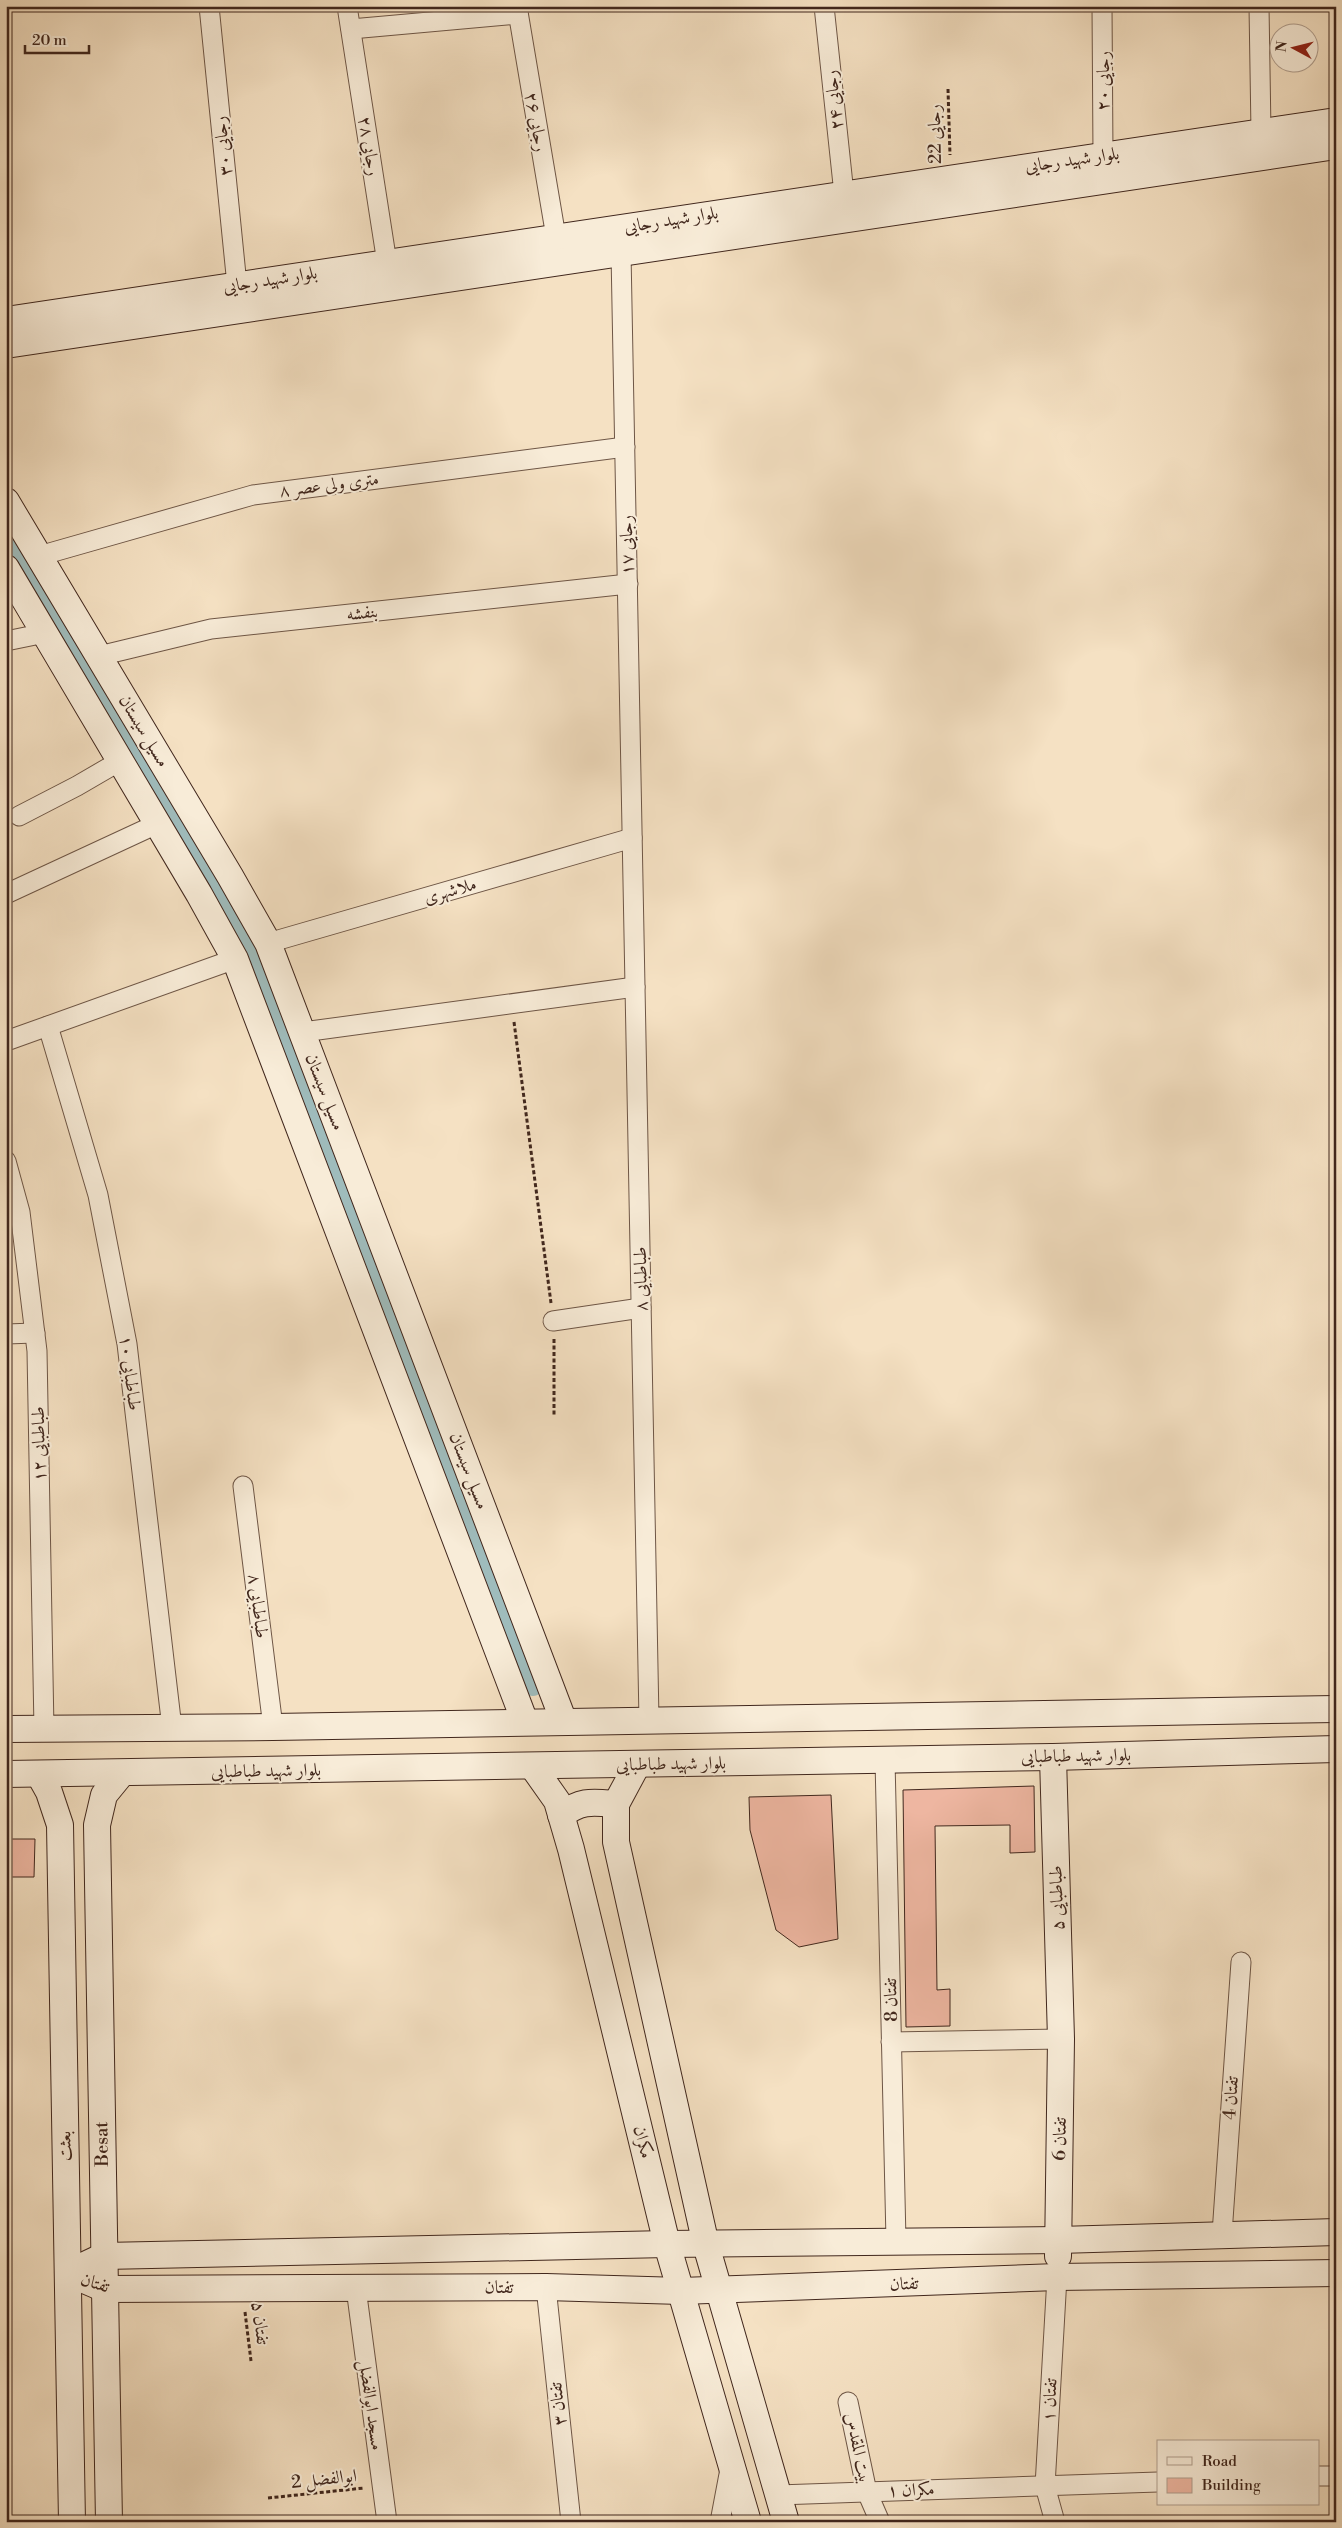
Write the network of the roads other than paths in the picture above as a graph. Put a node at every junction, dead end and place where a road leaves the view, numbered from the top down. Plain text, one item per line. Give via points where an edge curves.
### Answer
1 (209, 6) edge
2 (347, 6) edge
3 (824, 6) edge
4 (1102, 6) edge
5 (1259, 6) edge
6 (518, 10) edge
7 (351, 29) junction
8 (1336, 121) edge
9 (1261, 132) junction
10 (1336, 146) edge
11 (1103, 155) junction
12 (846, 207) junction
13 (556, 238) junction
14 (621, 253) junction
15 (387, 263) junction
16 (237, 285) junction
17 (6, 319) edge
18 (6, 345) edge
19 (625, 447) junction
20 (6, 501) edge
21 (39, 556) junction
22 (6, 568) edge
23 (628, 584) junction
24 (45, 633) junction
25 (6, 641) edge
26 (99, 656) junction
27 (120, 761) junction
28 (19, 816) dead end
29 (157, 824) junction
30 (632, 838) junction
31 (6, 894) edge
32 (268, 943) junction
33 (235, 959) junction
34 (635, 987) junction
35 (48, 1026) junction
36 (302, 1032) junction
37 (6, 1041) edge
38 (6, 1161) edge
39 (13, 1213) edge
40 (641, 1308) junction
41 (553, 1321) road end
42 (35, 1332) junction
43 (6, 1334) edge
44 (243, 1486) dead end
45 (1336, 1709) edge
46 (649, 1720) junction
47 (525, 1722) junction
48 (564, 1722) junction
49 (273, 1727) junction
50 (172, 1728) junction
51 (44, 1729) junction
52 (6, 1730) edge
53 (1336, 1749) edge
54 (1053, 1757) junction
55 (885, 1760) junction
56 (637, 1765) junction
57 (533, 1767) junction
58 (278, 1771) junction
59 (122, 1773) junction
60 (6, 1774) edge
61 (39, 1774) junction
62 (616, 1804) junction
63 (561, 1815) junction
64 (97, 1825) junction
65 (60, 1826) junction
66 (1241, 1962) dead end
67 (1061, 2039) junction
68 (892, 2042) junction
69 (1336, 2232) edge
70 (1222, 2234) junction
71 (896, 2240) junction
72 (1059, 2240) junction
73 (668, 2244) junction
74 (706, 2245) junction
75 (104, 2256) junction
76 (68, 2273) junction
77 (1336, 2273) edge
78 (1057, 2278) junction
79 (546, 2287) junction
80 (356, 2288) junction
81 (105, 2290) junction
82 (719, 2291) junction
83 (681, 2292) junction
84 (848, 2402) dead end
85 (731, 2465) junction
86 (1320, 2476) edge
87 (1336, 2476) edge
88 (1157, 2482) edge
89 (1045, 2486) junction
90 (867, 2492) junction
91 (778, 2494) junction
92 (72, 2522) edge
93 (109, 2522) edge
94 (387, 2522) edge
95 (570, 2522) edge
96 (720, 2522) edge
97 (748, 2522) edge
98 (786, 2522) edge
99 (880, 2522) edge
100 (1055, 2522) edge

1 - 16 street, رجایی ۳۰
2 - 7 street, رجایی ۲۸
3 - 12 street, رجایی ۲۴
4 - 11 street, رجایی ۲۰
5 - 9 street
6 - 7 street
6 - 13 street, رجایی ۲۶
7 - 15 street, رجایی ۲۸
8 - 9 street, بلوار شهید رجایی
9 - 11 street, بلوار شهید رجایی
10 - 12 street, بلوار شهید رجایی
11 - 12 street, بلوار شهید رجایی via 950,178
12 - 13 street, بلوار شهید رجایی
12 - 14 street, بلوار شهید رجایی
13 - 15 street, بلوار شهید رجایی
14 - 18 street, بلوار شهید رجایی
14 - 19 street, رجایی ۱۷
15 - 16 street, بلوار شهید رجایی
16 - 17 street, بلوار شهید رجایی
19 - 21 street, ۸ متری ولی عصر via 253,495
19 - 23 street, رجایی ۱۷
20 - 21 street, مسیل سیستان
21 - 26 street, مسیل سیستان
22 - 24 street, مسیل سیستان
23 - 26 street, بنفشه via 210,630
23 - 30 street, رجایی ۱۷
24 - 25 street
24 - 27 street, مسیل سیستان
26 - 32 street, مسیل سیستان
27 - 28 street
27 - 29 street, مسیل سیستان
29 - 31 street
29 - 33 street, مسیل سیستان
30 - 32 street, ملاشهری
30 - 34 street, طباطبایی ۸
32 - 36 street, مسیل سیستان
33 - 35 street
33 - 47 street, مسیل سیستان
34 - 36 street
34 - 40 street, طباطبایی ۸
35 - 37 street
35 - 50 street, طباطبایی ۱۰ via 98,1195 128,1344
36 - 48 street, مسیل سیستان
38 - 39 street, طباطبایی ۱۲
39 - 42 street, طباطبایی ۱۲
40 - 41 street
40 - 46 street, طباطبایی ۸
42 - 43 street
42 - 51 street, طباطبایی ۱۲
44 - 49 street, طباطبایی ۸
45 - 46 street
46 - 48 street
47 - 48 street
47 - 49 street
49 - 50 street
49 - 58 street
50 - 51 street
51 - 52 street
53 - 54 street, بلوار شهید طباطبایی
54 - 55 street, بلوار شهید طباطبایی
54 - 67 street, طباطبایی ۵
55 - 56 street, بلوار شهید طباطبایی
55 - 68 street, تفتان 8
56 - 57 street, بلوار شهید طباطبایی
56 - 62 street
57 - 58 street, بلوار شهید طباطبایی
57 - 63 street, مکران via 557,1802
58 - 59 street, بلوار شهید طباطبایی
59 - 61 street, بلوار شهید طباطبایی
59 - 64 street, Besat via 104,1795
60 - 61 street, بلوار شهید طباطبایی
61 - 65 street, بعثت via 50,1792
62 - 63 street via 583,1803
62 - 74 street via 616,1842
63 - 73 street, مکران
64 - 65 street
64 - 75 street, Besat
65 - 76 street, بعثت
66 - 70 street, تفتان 4
67 - 68 street
67 - 72 street, تفتان 6
68 - 71 street, تفتان 8
69 - 70 street, تفتان
70 - 72 street, تفتان
71 - 72 street, تفتان
71 - 74 street, تفتان
72 - 78 street, تفتان 6
73 - 74 street, تفتان
73 - 75 street, تفتان
73 - 83 street, مکران
74 - 82 street
75 - 76 street, تفتان
75 - 81 street, Besat
76 - 81 street, تفتان
76 - 92 street, بعثت
77 - 78 street, تفتان
78 - 82 street, تفتان
78 - 89 street, تفتان ۱
79 - 80 street, تفتان
79 - 83 street, تفتان
79 - 95 street, تفتان ۳
80 - 81 street, تفتان
80 - 94 street, مسجد ابوالفضل
81 - 93 street, Besat
82 - 83 street, تفتان
82 - 91 street
83 - 85 street, مکران
84 - 90 street, بیت المقدس
85 - 96 street
85 - 97 street, مکران
86 - 87 street
88 - 89 street, مکران ۱
89 - 90 street, مکران ۱
89 - 100 street, تفتان ۱
90 - 91 street, مکران ۱
90 - 99 street, بیت المقدس
91 - 98 street

